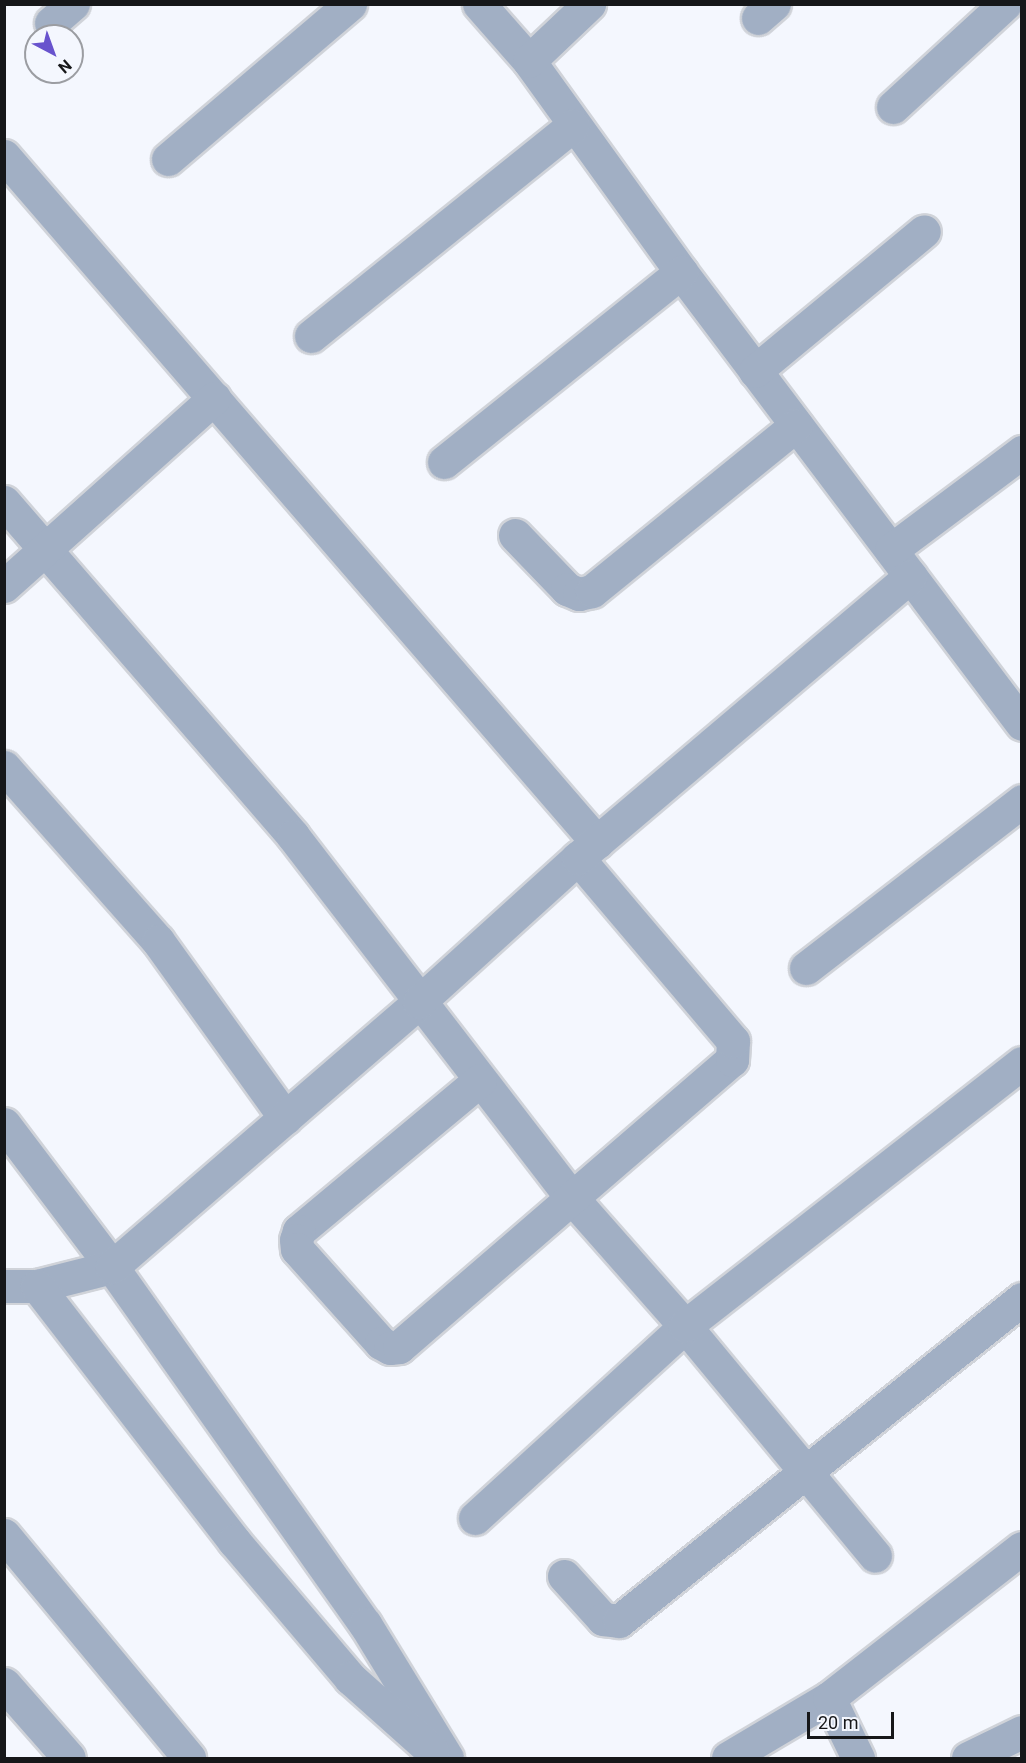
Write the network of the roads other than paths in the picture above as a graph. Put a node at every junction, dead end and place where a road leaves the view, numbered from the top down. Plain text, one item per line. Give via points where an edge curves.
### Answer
1 (350, 4) edge
2 (479, 4) edge
3 (589, 4) edge
4 (1005, 4) edge
5 (529, 61) junction
6 (893, 107) dead end
7 (573, 125) junction
8 (4, 156) edge
9 (168, 159) dead end
10 (924, 231) dead end
11 (681, 272) junction
12 (311, 336) dead end
13 (755, 371) junction
14 (214, 399) junction
15 (796, 425) junction
16 (1022, 452) edge
17 (444, 462) dead end
18 (4, 502) edge
19 (514, 535) dead end
20 (44, 549) junction
21 (891, 550) junction
22 (911, 576) junction
23 (4, 586) edge
24 (1022, 724) edge
25 (4, 767) edge
26 (1022, 801) edge
27 (588, 850) junction
28 (806, 968) dead end
29 (419, 1002) junction
30 (1022, 1063) edge
31 (480, 1080) junction
32 (285, 1118) junction
33 (4, 1124) edge
34 (572, 1198) junction
35 (112, 1267) junction
36 (4, 1286) edge
37 (37, 1286) junction
38 (1022, 1299) edge
39 (685, 1326) junction
40 (803, 1473) junction
41 (475, 1518) dead end
42 (4, 1536) edge
43 (1022, 1548) edge
44 (875, 1556) dead end
45 (564, 1576) dead end
46 (4, 1684) edge
47 (830, 1698) junction
48 (1022, 1732) edge
49 (69, 1758) edge
50 (189, 1758) edge
51 (440, 1758) edge
52 (447, 1758) edge
53 (728, 1758) edge
54 (858, 1758) edge
55 (968, 1758) edge

1 - 9 street
2 - 5 street
3 - 5 street
4 - 6 street
5 - 7 street
7 - 11 street
7 - 12 street
8 - 14 street
10 - 13 street
11 - 13 street
11 - 17 street
13 - 15 street
14 - 20 street
14 - 27 street
15 - 19 street via 592,591 579,594 567,589
15 - 21 street
16 - 21 street
18 - 20 street
20 - 23 street
20 - 29 street via 293,836
21 - 22 street
22 - 24 street
22 - 27 street
25 - 32 street via 158,941
26 - 28 street
27 - 29 street
27 - 34 street via 733,1041 735,1050 732,1060
29 - 31 street
29 - 32 street
30 - 39 street
31 - 34 street
31 - 34 street via 299,1231 297,1249 381,1343 399,1347
32 - 35 street
33 - 35 street
34 - 39 street
35 - 37 street
35 - 52 street via 365,1624
36 - 37 street
37 - 51 street via 234,1541 350,1678
38 - 40 street
39 - 40 street
39 - 41 street
40 - 44 street
40 - 45 street via 619,1621 603,1619
42 - 50 street
43 - 47 street
46 - 49 street
47 - 53 street
47 - 54 street
48 - 55 street

